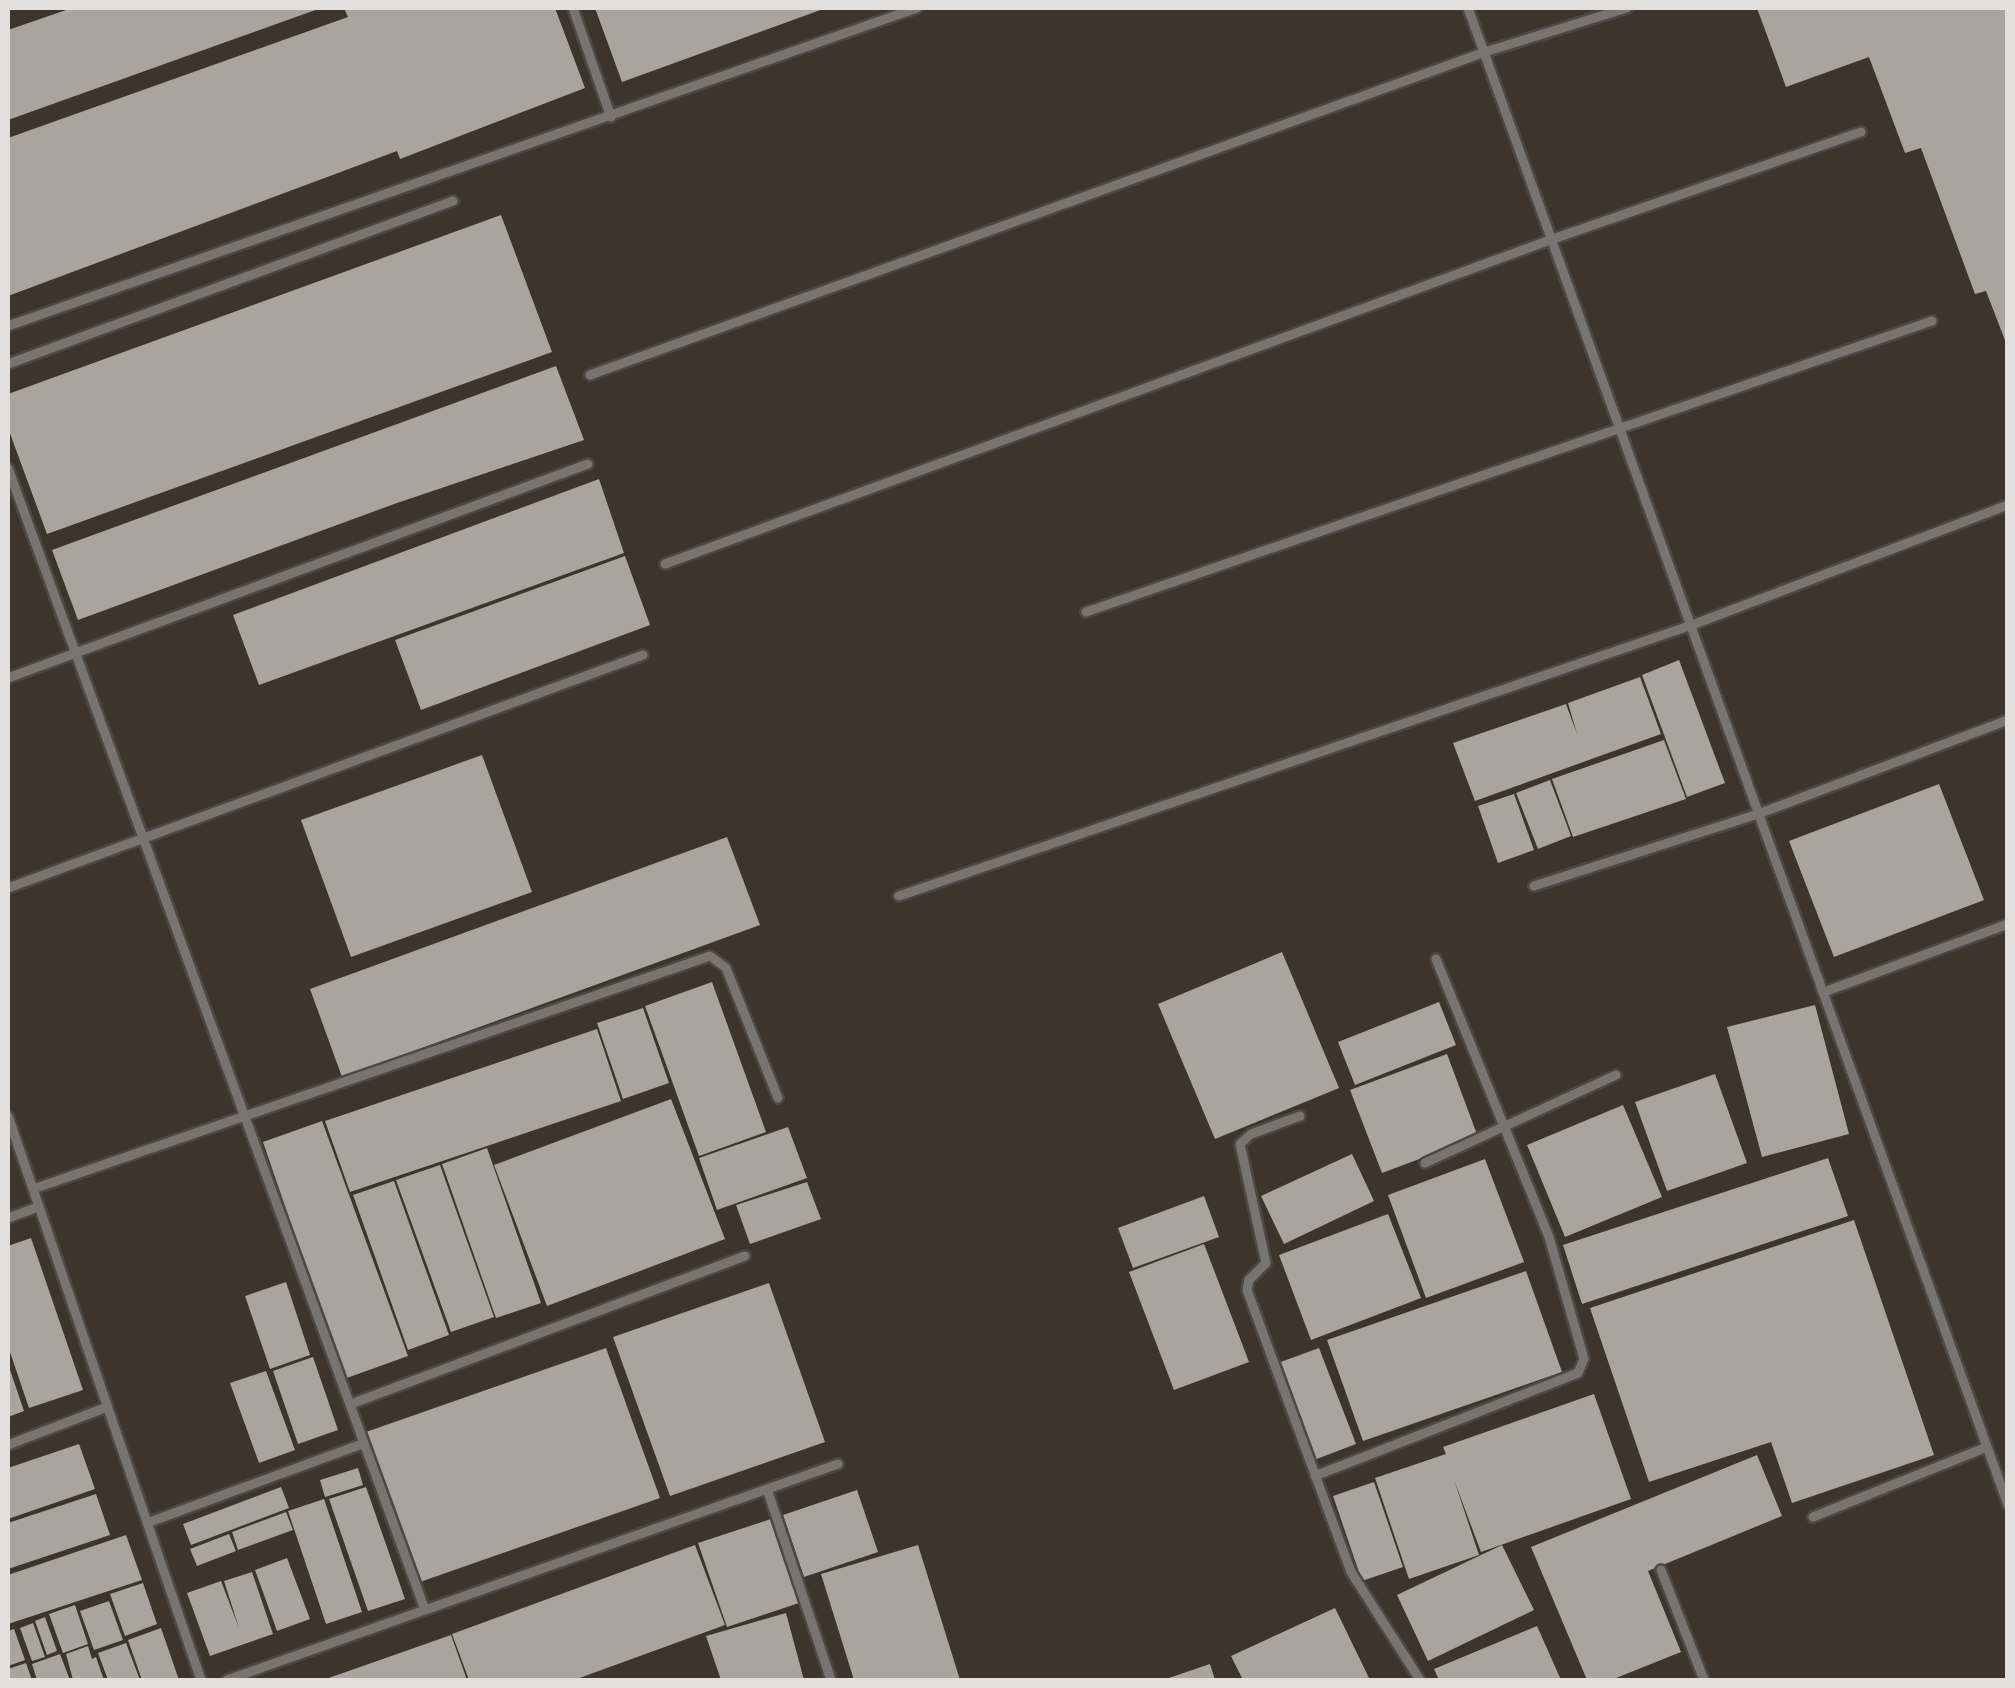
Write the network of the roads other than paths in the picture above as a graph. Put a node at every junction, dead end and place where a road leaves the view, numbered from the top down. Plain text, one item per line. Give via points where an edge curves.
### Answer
1 (573, 8) edge
2 (917, 8) edge
3 (1468, 8) edge
4 (1627, 8) edge
5 (1484, 52) junction
6 (611, 117) junction
7 (1861, 132) dead end
8 (453, 201) dead end
9 (1553, 239) junction
10 (1932, 321) dead end
11 (8, 326) edge
12 (8, 364) edge
13 (590, 375) dead end
14 (1620, 425) junction
15 (588, 464) dead end
16 (8, 468) edge
17 (2008, 504) edge
18 (666, 564) dead end
19 (1086, 612) dead end
20 (1692, 625) junction
21 (78, 652) junction
22 (643, 654) dead end
23 (8, 678) edge
24 (2008, 720) edge
25 (1758, 814) junction
26 (145, 838) junction
27 (1534, 886) dead end
28 (8, 888) edge
29 (900, 896) dead end
30 (2008, 924) edge
31 (1436, 959) dead end
32 (1824, 992) junction
33 (1616, 1075) dead end
34 (778, 1098) dead end
35 (245, 1113) junction
36 (8, 1116) edge
37 (1300, 1116) dead end
38 (1504, 1126) junction
39 (1425, 1163) dead end
40 (33, 1189) junction
41 (38, 1207) junction
42 (8, 1218) edge
43 (745, 1256) dead end
44 (350, 1404) junction
45 (107, 1407) junction
46 (362, 1444) junction
47 (8, 1445) edge
48 (1987, 1447) junction
49 (838, 1464) dead end
50 (1315, 1476) junction
51 (767, 1489) junction
52 (2007, 1500) edge
53 (1814, 1517) dead end
54 (147, 1524) junction
55 (1661, 1570) dead end
56 (424, 1610) junction
57 (201, 1680) edge
58 (226, 1680) edge
59 (831, 1680) edge
60 (1420, 1680) edge
61 (1704, 1680) edge

1 - 6 lane
2 - 6 lane
3 - 5 lane
4 - 5 lane
5 - 9 lane
5 - 13 lane
6 - 11 lane
7 - 9 lane
8 - 12 lane
9 - 14 lane
9 - 18 lane
10 - 14 lane
14 - 19 lane
14 - 20 lane
15 - 21 lane
16 - 21 lane
17 - 20 lane
20 - 25 lane
20 - 29 lane
21 - 23 lane
21 - 26 lane
22 - 26 lane
24 - 25 lane
25 - 27 lane
25 - 32 lane
26 - 28 lane
26 - 35 lane
30 - 32 lane
31 - 38 lane
32 - 48 lane
33 - 38 lane
34 - 35 lane via 726,968 710,956
35 - 40 lane
35 - 44 lane
36 - 40 lane
37 - 50 lane via 1240,1144 1266,1263 1247,1290
38 - 39 lane
38 - 50 lane via 1549,1237 1584,1359 1578,1373
40 - 41 lane
41 - 42 lane
41 - 45 lane
43 - 44 lane
44 - 46 lane
45 - 47 lane
45 - 54 lane
46 - 54 lane
46 - 56 lane
48 - 52 lane
48 - 53 lane
49 - 51 lane
50 - 60 lane via 1351,1572
51 - 56 lane
51 - 59 lane
54 - 57 lane
55 - 61 lane
56 - 58 lane

